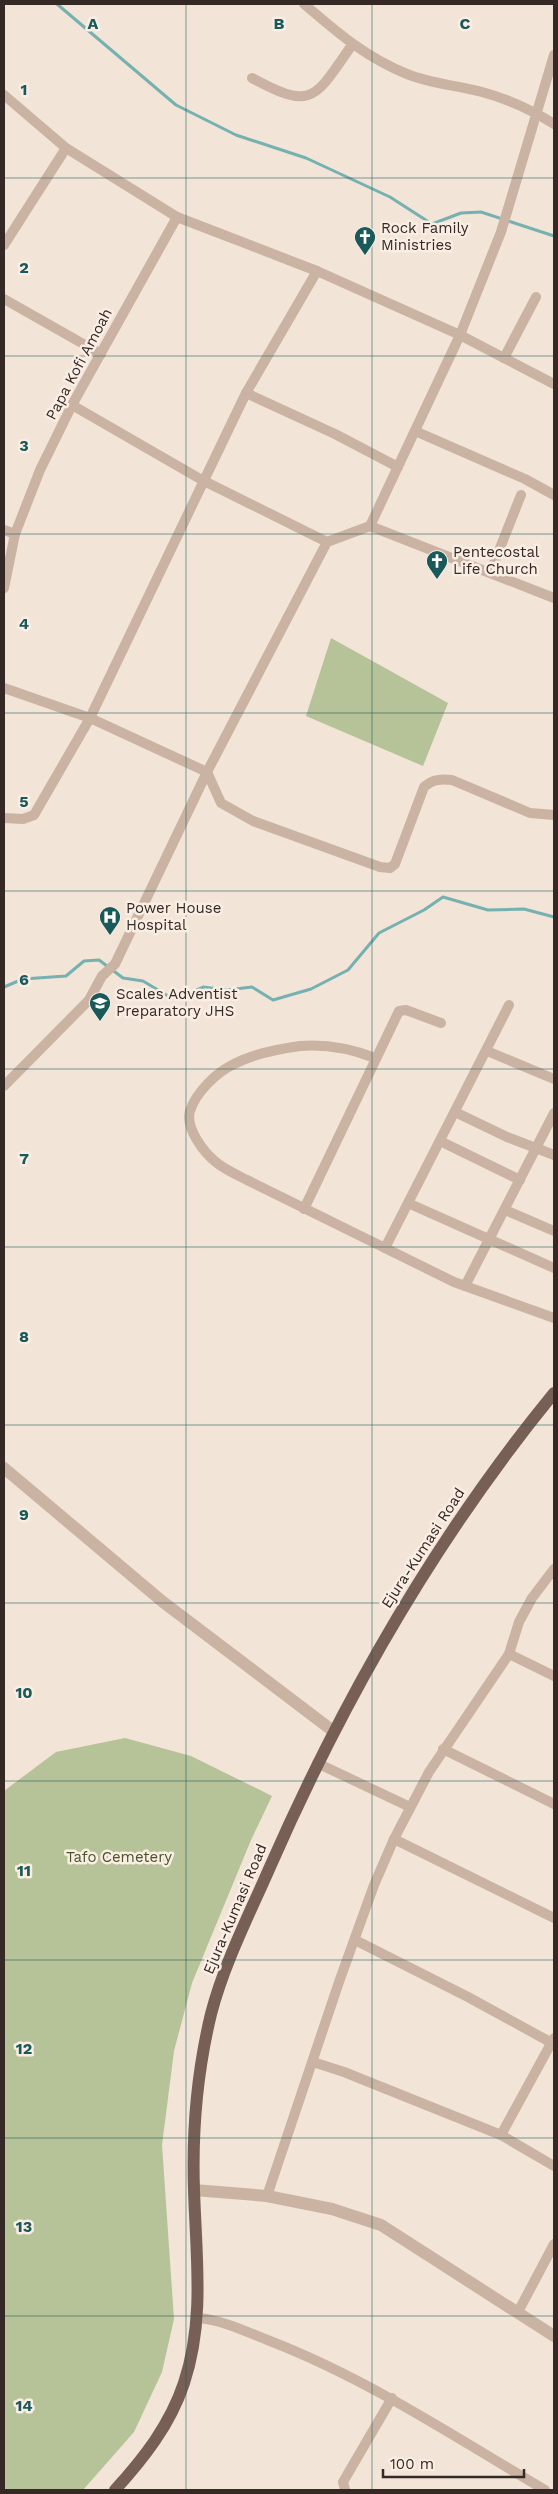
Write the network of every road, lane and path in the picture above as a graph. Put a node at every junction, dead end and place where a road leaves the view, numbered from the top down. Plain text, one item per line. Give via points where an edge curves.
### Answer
1 (304, 4) edge
2 (352, 45) junction
3 (554, 55) edge
4 (252, 78) dead end
5 (4, 95) edge
6 (536, 112) junction
7 (554, 124) edge
8 (66, 148) junction
9 (177, 217) junction
10 (4, 245) edge
11 (317, 271) junction
12 (536, 297) dead end
13 (4, 299) edge
14 (460, 335) junction
15 (101, 354) junction
16 (504, 358) junction
17 (554, 384) edge
18 (246, 393) junction
19 (72, 405) junction
20 (415, 431) junction
21 (398, 467) junction
22 (202, 480) junction
23 (521, 494) dead end
24 (554, 495) edge
25 (370, 526) junction
26 (4, 530) edge
27 (15, 534) junction
28 (327, 542) junction
29 (490, 572) junction
30 (4, 588) edge
31 (554, 598) edge
32 (4, 688) edge
33 (90, 718) junction
34 (207, 772) junction
35 (554, 815) edge
36 (4, 818) edge
37 (509, 1005) dead end
38 (441, 1023) dead end
39 (486, 1051) junction
40 (375, 1058) junction
41 (554, 1079) edge
42 (4, 1086) edge
43 (455, 1112) junction
44 (554, 1113) edge
45 (440, 1141) junction
46 (537, 1147) junction
47 (554, 1155) edge
48 (520, 1180) junction
49 (408, 1203) junction
50 (304, 1209) junction
51 (504, 1210) junction
52 (554, 1231) edge
53 (490, 1238) junction
54 (385, 1248) junction
55 (554, 1268) edge
56 (465, 1286) junction
57 (554, 1318) edge
58 (554, 1392) edge
59 (4, 1468) edge
60 (554, 1569) edge
61 (509, 1654) junction
62 (554, 1676) edge
63 (333, 1731) junction
64 (443, 1749) junction
65 (317, 1763) junction
66 (554, 1804) edge
67 (410, 1807) junction
68 (394, 1839) junction
69 (554, 1918) edge
70 (355, 1940) junction
71 (553, 2040) edge
72 (313, 2062) junction
73 (501, 2135) junction
74 (554, 2166) edge
75 (194, 2190) junction
76 (267, 2196) junction
77 (554, 2244) edge
78 (518, 2312) junction
79 (198, 2318) junction
80 (554, 2336) edge
81 (392, 2398) junction
82 (115, 2490) edge
83 (345, 2490) edge
84 (545, 2490) edge

1 - 2 street
2 - 4 street via 313,95 298,98 279,93
2 - 6 street via 408,74 430,82 481,92
3 - 6 street
5 - 8 street
6 - 7 street
6 - 14 street via 508,213
8 - 9 street
8 - 10 street
9 - 11 street
9 - 15 street, Papa Kofi Amoah
11 - 14 street
11 - 18 street
12 - 16 street
13 - 15 street
14 - 16 street
14 - 20 street
15 - 19 street, Papa Kofi Amoah
16 - 17 street
18 - 21 street
18 - 22 street
19 - 22 street
19 - 27 street, Papa Kofi Amoah via 40,470
20 - 21 street
20 - 24 street
21 - 25 street
22 - 28 street
22 - 33 street
23 - 29 street
25 - 28 street
25 - 29 street
26 - 27 street
27 - 30 street, Papa Kofi Amoah
28 - 34 street
29 - 31 street
32 - 33 street
33 - 34 street
33 - 36 street via 34,815 23,819
34 - 35 street via 218,798 227,807 253,821 380,868 390,868 395,864 424,787 435,780 452,780 530,813
34 - 42 street via 115,964 102,976 89,1000
37 - 39 street
38 - 40 street via 406,1010 399,1011
39 - 41 street
39 - 43 street
40 - 50 street
40 - 50 street via 349,1050 302,1046 264,1053 222,1070 199,1094 190,1112 190,1125 217,1163
43 - 45 street
43 - 46 street via 507,1137
44 - 46 street
45 - 48 street
45 - 49 street
46 - 47 street
46 - 48 street
48 - 51 street
49 - 53 street
49 - 54 street
50 - 54 street
51 - 52 street
51 - 53 street
53 - 55 street
53 - 56 street
54 - 56 street
56 - 57 street
58 - 63 main road, Ejura-Kumasi Road via 466,1510 398,1617
59 - 63 street via 156,1596
60 - 61 street via 519,1622
61 - 62 street
61 - 64 street
63 - 65 main road, Ejura-Kumasi Road
64 - 66 street
64 - 67 street
65 - 67 street
65 - 75 main road, Ejura-Kumasi Road via 243,1927 211,2013 194,2123
67 - 68 street
68 - 69 street
68 - 70 street
70 - 71 street
70 - 72 street
71 - 73 street
72 - 73 street
72 - 76 street
73 - 74 street
75 - 76 street
75 - 79 main road, Ejura-Kumasi Road
76 - 78 street via 332,2209 381,2226
77 - 78 street
78 - 80 street
79 - 81 street via 213,2319 296,2351
79 - 82 main road, Ejura-Kumasi Road via 186,2375 172,2412 152,2446
81 - 83 street via 343,2482
81 - 84 street

